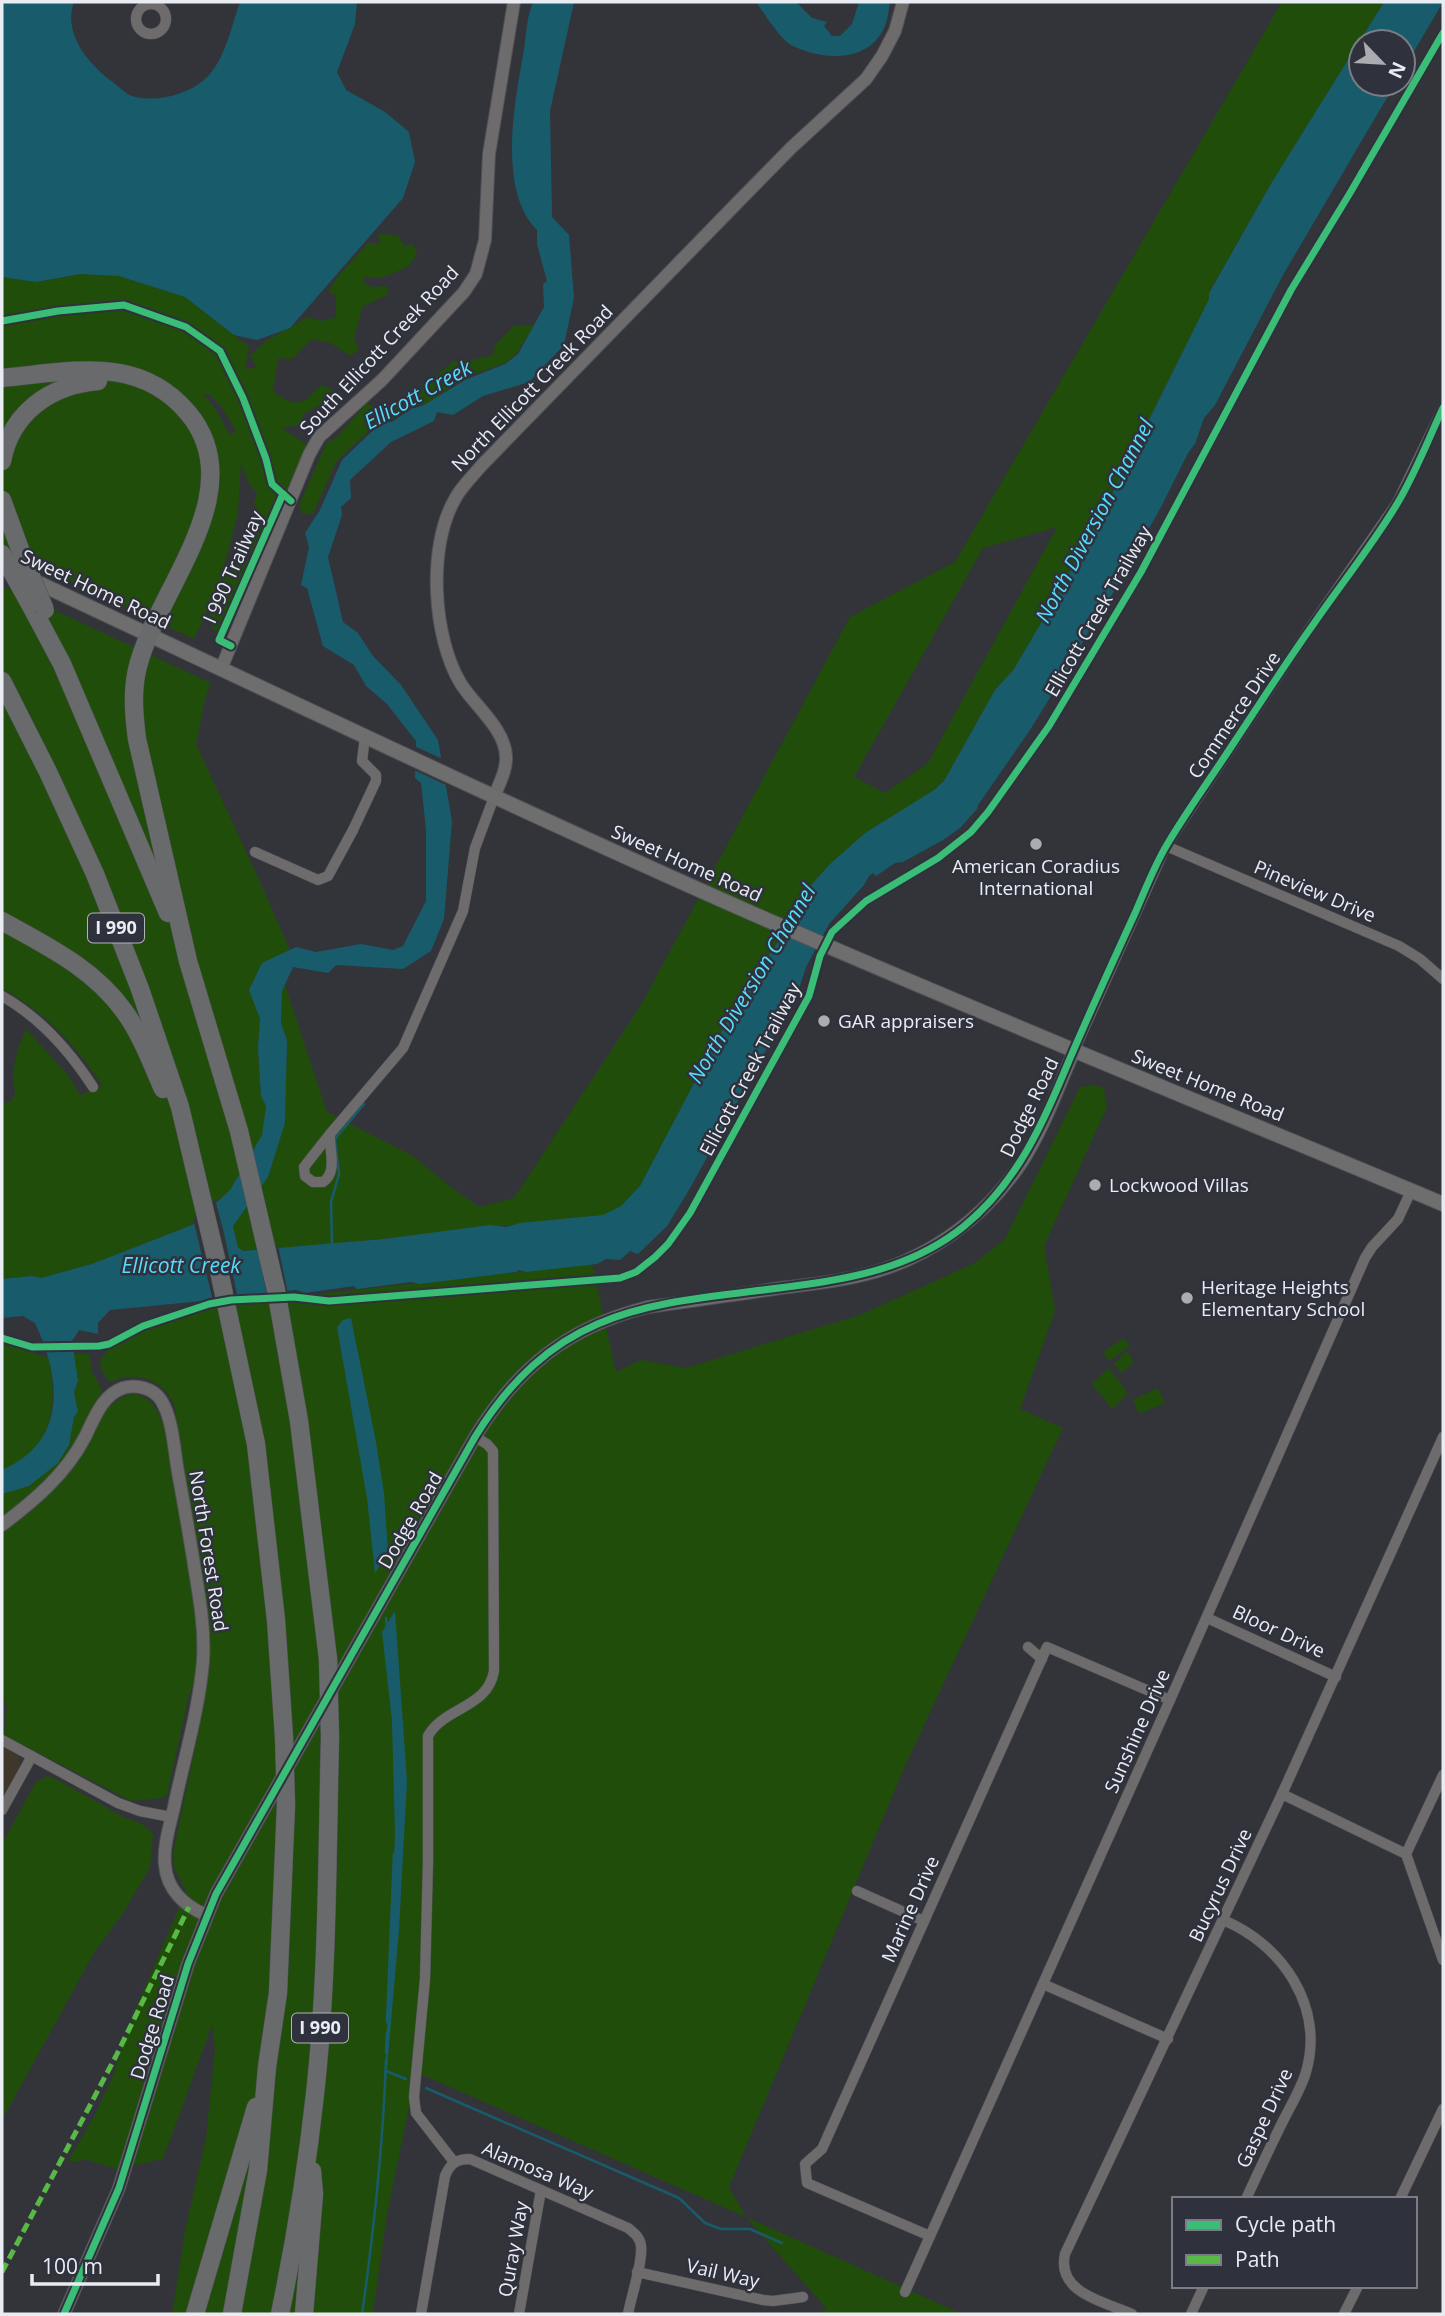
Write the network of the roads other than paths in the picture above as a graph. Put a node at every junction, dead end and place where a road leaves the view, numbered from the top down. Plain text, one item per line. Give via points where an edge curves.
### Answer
1 (514, 2) edge
2 (903, 2) edge
3 (2, 378) edge
4 (1443, 408) edge
5 (2, 461) edge
6 (2, 500) edge
7 (2, 554) edge
8 (2, 566) edge
9 (37, 607) junction
10 (143, 632) junction
11 (221, 669) junction
12 (2, 681) edge
13 (365, 737) junction
14 (494, 797) junction
15 (1166, 846) junction
16 (255, 852) dead end
17 (2, 921) edge
18 (188, 961) junction
19 (1443, 979) edge
20 (2, 996) edge
21 (1073, 1051) junction
22 (93, 1087) dead end
23 (330, 1134) junction
24 (188, 1145) junction
25 (1411, 1191) junction
26 (1443, 1204) edge
27 (475, 1437) junction
28 (1443, 1437) edge
29 (2, 1525) edge
30 (1207, 1618) junction
31 (1028, 1647) dead end
32 (1042, 1659) junction
33 (1336, 1677) junction
34 (1170, 1700) junction
35 (2, 1740) edge
36 (32, 1756) junction
37 (1443, 1775) edge
38 (1282, 1794) junction
39 (2, 1810) edge
40 (171, 1817) junction
41 (1406, 1854) junction
42 (857, 1891) dead end
43 (206, 1916) junction
44 (1223, 1920) junction
45 (924, 1921) junction
46 (1443, 1956) edge
47 (1043, 1984) junction
48 (1168, 2039) junction
49 (268, 2067) junction
50 (1443, 2109) edge
51 (309, 2140) junction
52 (454, 2162) junction
53 (541, 2190) junction
54 (1247, 2197) edge
55 (1401, 2197) edge
56 (930, 2236) junction
57 (637, 2272) junction
58 (1203, 2288) edge
59 (1357, 2288) edge
60 (905, 2292) dead end
61 (803, 2297) dead end
62 (64, 2314) edge
63 (195, 2314) edge
64 (232, 2314) edge
65 (280, 2314) edge
66 (304, 2314) edge
67 (421, 2314) edge
68 (519, 2314) edge
69 (628, 2314) edge
70 (1132, 2314) edge
71 (1191, 2314) edge
72 (1345, 2314) edge

1 - 11 street, South Ellicott Creek Road via 489,154 485,240 476,274 382,380 319,437
2 - 14 street, North Ellicott Creek Road via 895,31 866,79 736,204 455,498 439,548 439,617 456,675 503,745 504,771
3 - 10 highway via 85,370 130,374 174,397 198,428 210,477 207,505 191,546
4 - 15 street, Commerce Drive via 1397,503
5 - 10 highway via 5,446 23,416 46,396 68,386 100,380 127,384 157,398 174,414 198,461 198,498
6 - 9 highway, bridge
7 - 9 highway, I 990, bridge
8 - 10 main road, Sweet Home Road
9 - 18 highway, I 990
10 - 11 main road, Sweet Home Road
10 - 18 highway via 135,725
11 - 13 main road, Sweet Home Road
12 - 24 highway, I 990 via 95,874 140,989
13 - 14 main road, Sweet Home Road
13 - 16 street via 362,761 376,775 376,782 328,876 318,880
14 - 21 main road, Sweet Home Road
14 - 23 street, North Ellicott Creek Road via 475,848 463,911 403,1048
15 - 19 street, Pineview Drive via 1399,946
15 - 21 street, Commerce Drive
17 - 24 highway via 78,965 107,990 126,1013
18 - 51 highway, I 990, bridge via 256,1198 282,1323 299,1421 328,1660 325,1956
20 - 22 street via 52,1034
21 - 25 main road, Sweet Home Road
21 - 27 street, Dodge Road via 1023,1161 985,1207 945,1240 901,1263 860,1276 648,1307 599,1322 529,1367
23 - 23 street, North Ellicott Creek Road via 304,1167 305,1176 313,1182 323,1182 330,1175
24 - 49 highway, I 990, bridge via 256,1444 276,1620 286,1805 278,1993
25 - 26 main road, Sweet Home Road
25 - 30 street, Sunshine Drive via 1398,1219 1365,1258
27 - 43 street, Dodge Road
27 - 52 street via 493,1451 494,1671 487,1690 432,1728 428,1736 425,1979 414,2097 416,2113
28 - 33 street, Bucyrus Drive
29 - 40 street, North Forest Road via 66,1468 113,1393 140,1387 160,1399 175,1453 204,1638 200,1684
30 - 33 street, Bloor Drive
30 - 34 street, Sunshine Drive
31 - 32 street
32 - 34 street via 1047,1647
32 - 45 street, Marine Drive
33 - 38 street, Bucyrus Drive
34 - 47 street, Sunshine Drive
35 - 36 street
36 - 39 street
36 - 40 street via 126,1807
37 - 41 street
38 - 41 street
38 - 44 street, Bucyrus Drive
40 - 43 street, North Forest Road via 165,1852 167,1874 181,1900
41 - 46 street
42 - 45 street
43 - 62 street, Dodge Road via 118,2188
44 - 48 street, Bucyrus Drive
44 - 54 street, Gaspe Drive via 1258,1939 1279,1958 1297,1986 1309,2030 1302,2082
45 - 56 street, Marine Drive via 822,2149 805,2164 807,2183
47 - 48 street
47 - 56 street, Sunshine Drive
48 - 70 street, Bucyrus Drive via 1063,2262 1066,2277 1077,2290
49 - 63 highway
49 - 64 highway, I 990 via 258,2170
50 - 55 street
51 - 65 highway, I 990
51 - 66 highway via 314,2194
52 - 53 street, Alamosa Way via 470,2160
52 - 67 street, Alamosa Way via 444,2176
53 - 57 street, Alamosa Way via 636,2234 641,2244
53 - 68 street, Quray Way
56 - 60 street, Sunshine Drive
57 - 61 street, Vail Way via 763,2300
57 - 69 street, Alamosa Way
58 - 71 street
59 - 72 street

